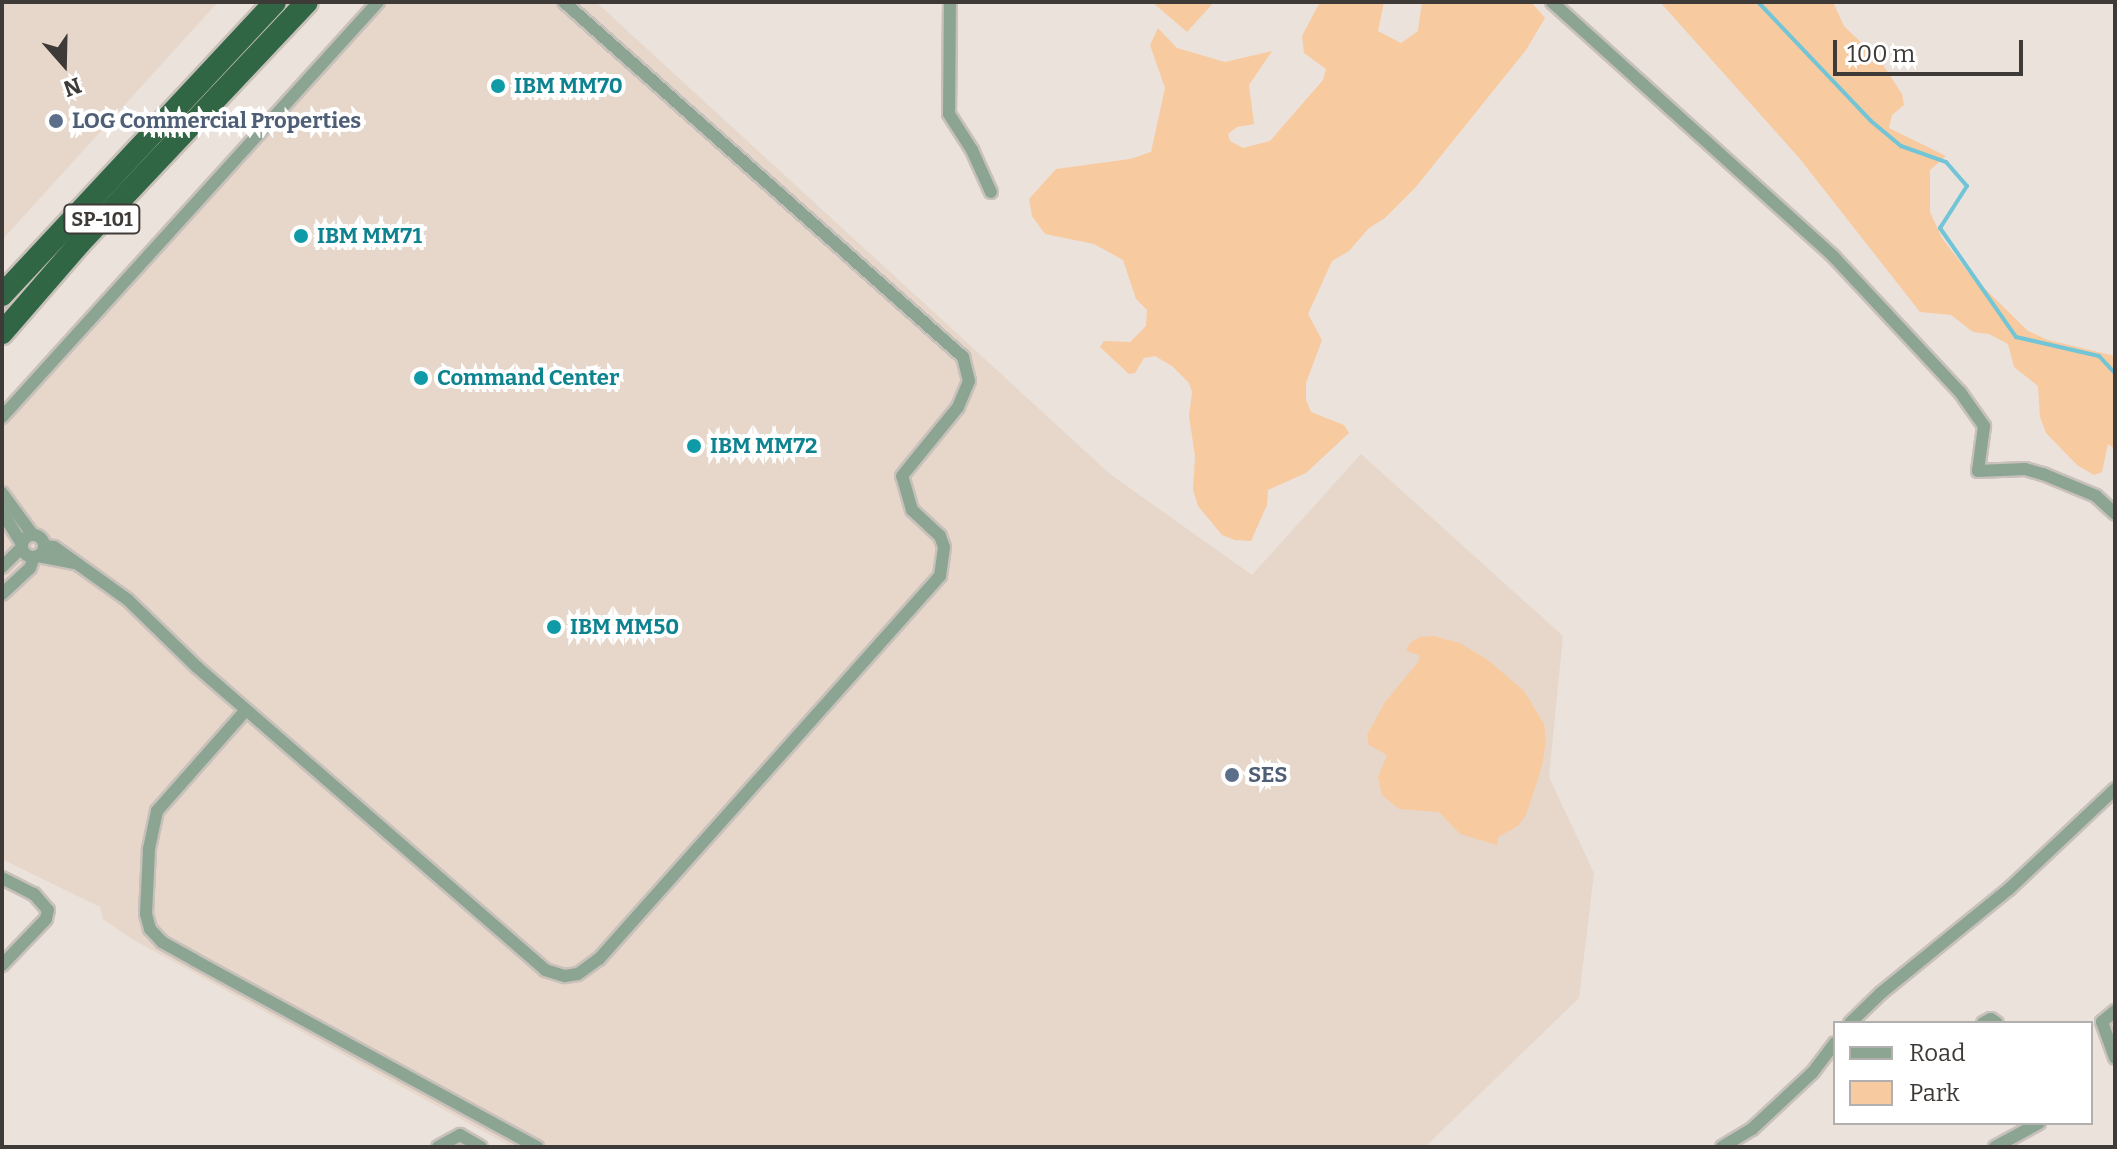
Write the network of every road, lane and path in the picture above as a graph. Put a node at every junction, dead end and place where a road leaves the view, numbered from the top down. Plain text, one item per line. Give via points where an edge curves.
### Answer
1 (275, 2) edge
2 (307, 2) edge
3 (378, 2) edge
4 (564, 2) edge
5 (950, 2) edge
6 (1552, 2) edge
7 (991, 192) dead end
8 (2, 295) edge
9 (2, 333) edge
10 (2, 417) edge
11 (2, 493) edge
12 (2, 512) edge
13 (2115, 514) edge
14 (25, 542) junction
15 (39, 553) junction
16 (2, 567) edge
17 (2, 594) edge
18 (246, 710) junction
19 (2115, 789) edge
20 (2, 878) edge
21 (2, 965) edge
22 (2115, 1011) edge
23 (1852, 1021) edge
24 (1833, 1046) edge
25 (2115, 1058) edge
26 (2035, 1125) edge
27 (438, 1147) edge
28 (481, 1147) edge
29 (537, 1147) edge
30 (1722, 1147) edge
31 (1995, 1147) edge

1 - 8 highway, SP-101
2 - 9 highway, SP-101
3 - 10 street
4 - 18 street via 963,357 969,381 958,407 902,476 912,510 940,536 940,576 599,959 578,974 545,970
5 - 7 street via 949,114
6 - 13 street via 1833,256 1960,392 1984,426 1978,471 2025,469 2043,474 2096,496
11 - 14 street
12 - 14 street
14 - 15 street via 27,556
14 - 15 street via 40,536
14 - 16 street
15 - 17 street
15 - 18 street via 54,547 128,600
18 - 29 street via 157,811 149,850 150,929 162,942
19 - 23 street via 2009,889
20 - 21 street via 34,894 48,910 46,919
22 - 25 street via 2102,1022
24 - 30 street via 1813,1072 1752,1129
26 - 31 street
27 - 28 street via 460,1135

